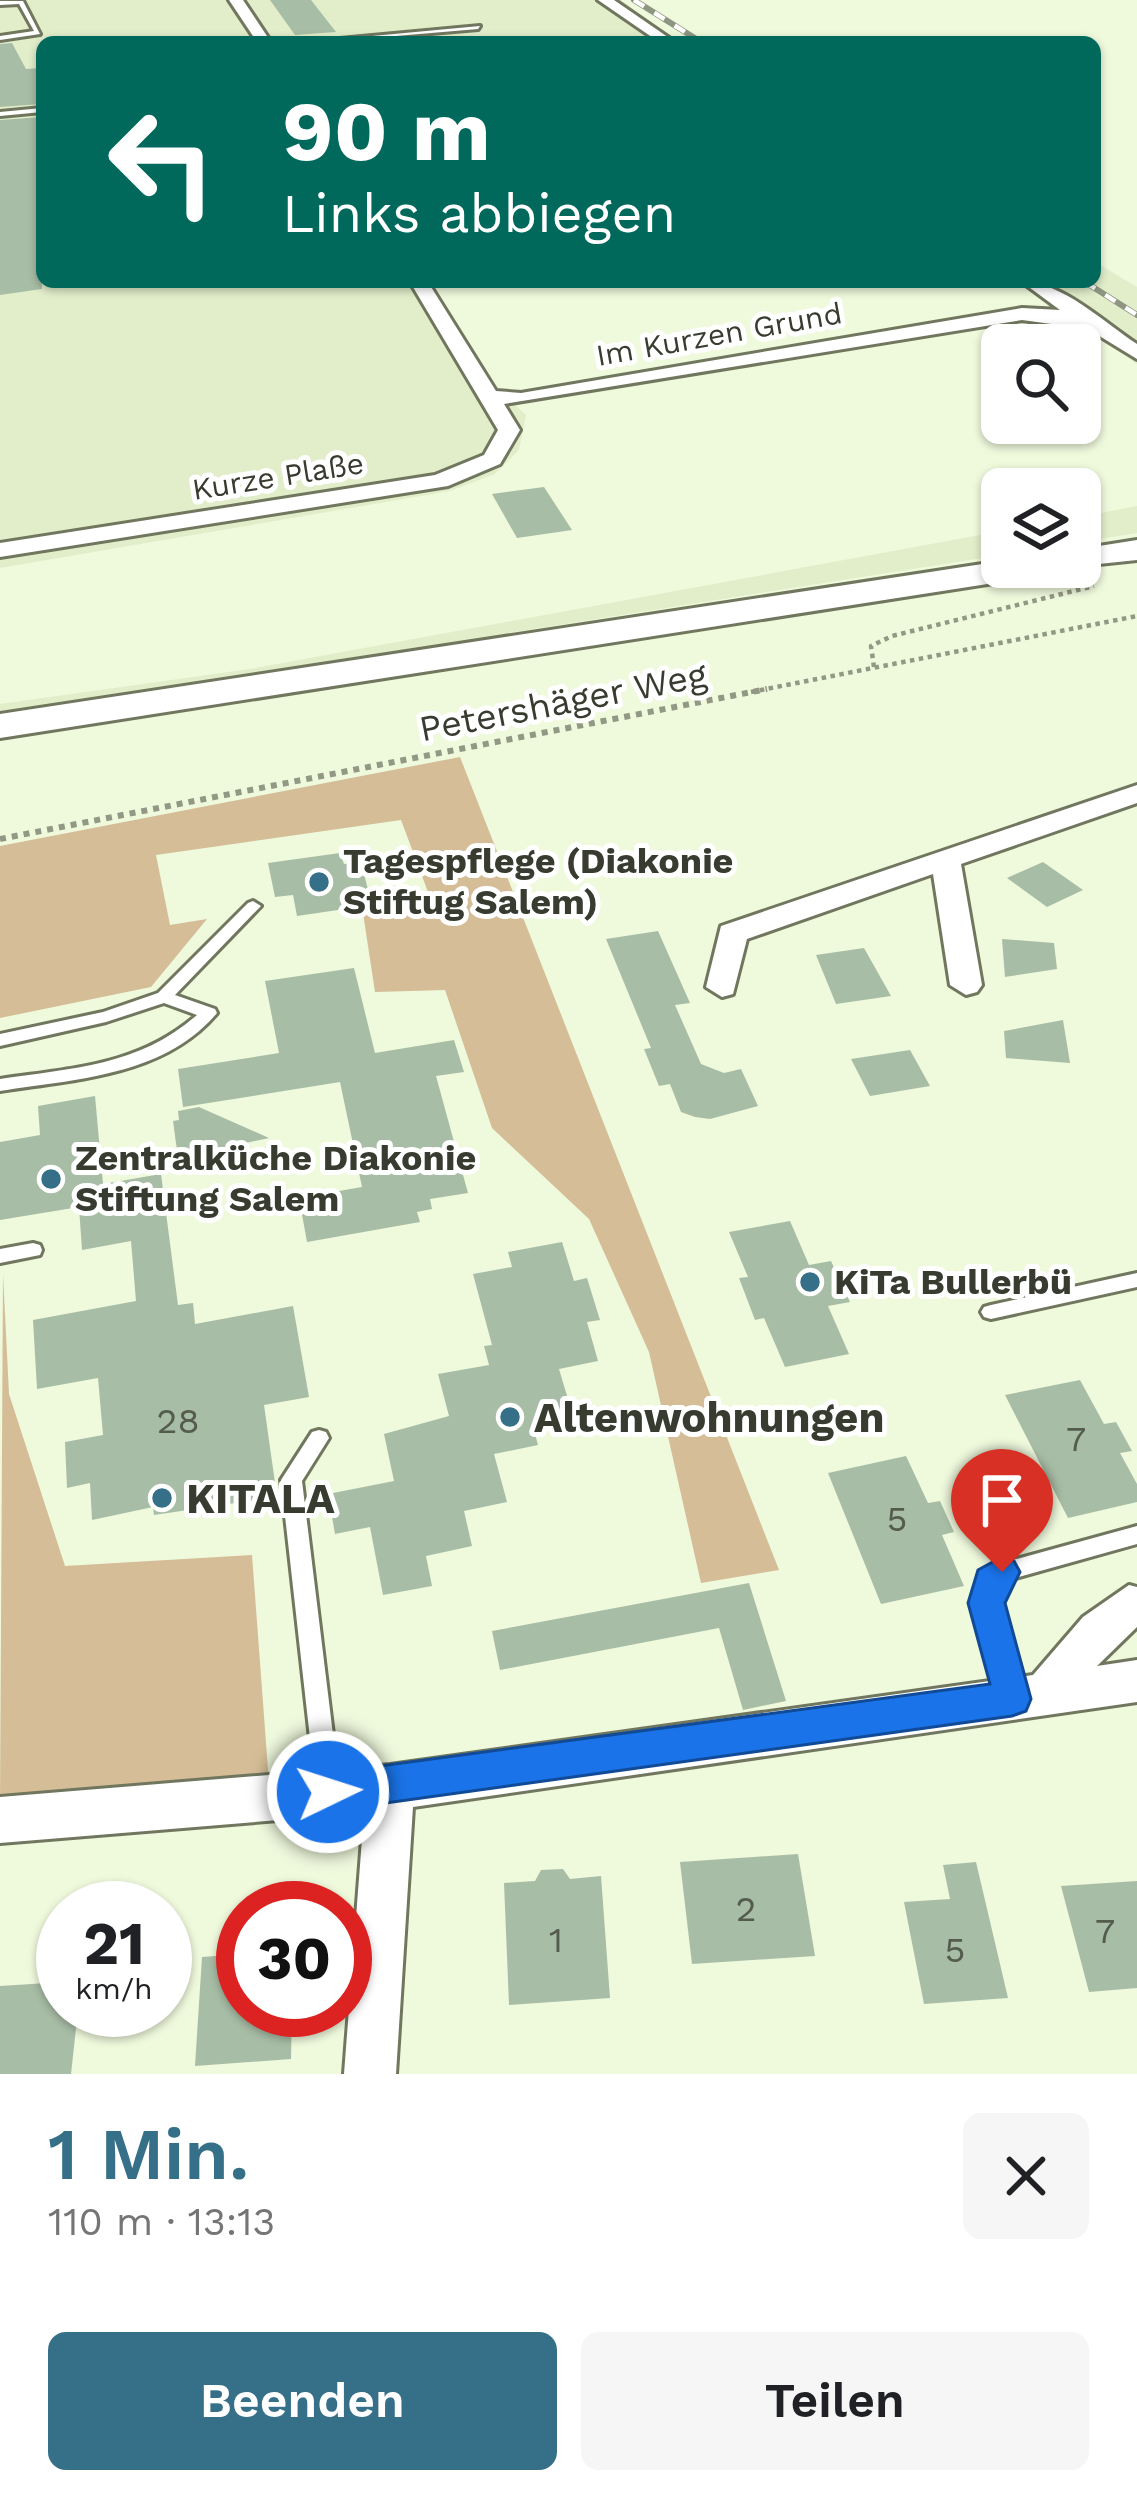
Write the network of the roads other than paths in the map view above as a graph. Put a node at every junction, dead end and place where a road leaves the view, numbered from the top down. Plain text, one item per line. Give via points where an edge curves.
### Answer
1 (236, 0) edge
2 (604, 0) edge
3 (0, 4) edge
4 (478, 27) dead end
5 (259, 36) edge
6 (389, 36) edge
7 (659, 36) edge
8 (0, 38) edge
9 (36, 111) edge
10 (0, 114) edge
11 (422, 288) edge
12 (1040, 288) edge
13 (1092, 324) edge
14 (1094, 324) edge
15 (1101, 328) edge
16 (1137, 353) edge
17 (493, 397) junction
18 (0, 550) edge
19 (1137, 550) edge
20 (1101, 556) edge
21 (981, 575) edge
22 (0, 726) edge
23 (1137, 794) edge
24 (946, 862) junction
25 (253, 906) dead end
26 (966, 985) dead end
27 (722, 987) dead end
28 (164, 997) junction
29 (0, 1040) edge
30 (0, 1085) edge
31 (33, 1250) dead end
32 (0, 1256) edge
33 (1137, 1280) edge
34 (991, 1312) dead end
35 (319, 1438) dead end
36 (1137, 1535) edge
37 (1137, 1607) edge
38 (1137, 1682) edge
39 (1029, 1697) junction
40 (390, 1788) junction
41 (328, 1792) junction
42 (0, 1820) edge
43 (370, 2074) edge

1 - 5 street
2 - 7 street
3 - 8 lane via 21,2 38,33
4 - 6 lane
9 - 10 lane
11 - 17 street
12 - 14 street
13 - 17 street, Im Kurzen Grund via 1022,314 521,399
15 - 16 street
17 - 18 street, Kurze Plaße via 509,430 504,447 440,481
19 - 20 main road
21 - 22 main road
23 - 24 street
24 - 26 street
24 - 27 street via 732,933
25 - 28 lane
28 - 29 lane
28 - 30 lane via 209,1013 180,1044 142,1060
31 - 32 lane
33 - 34 lane
35 - 41 lane via 291,1480
36 - 39 lane via 991,1581 986,1603
37 - 39 street via 1129,1605
38 - 39 street
39 - 40 street
40 - 41 street
40 - 43 street
41 - 42 street

